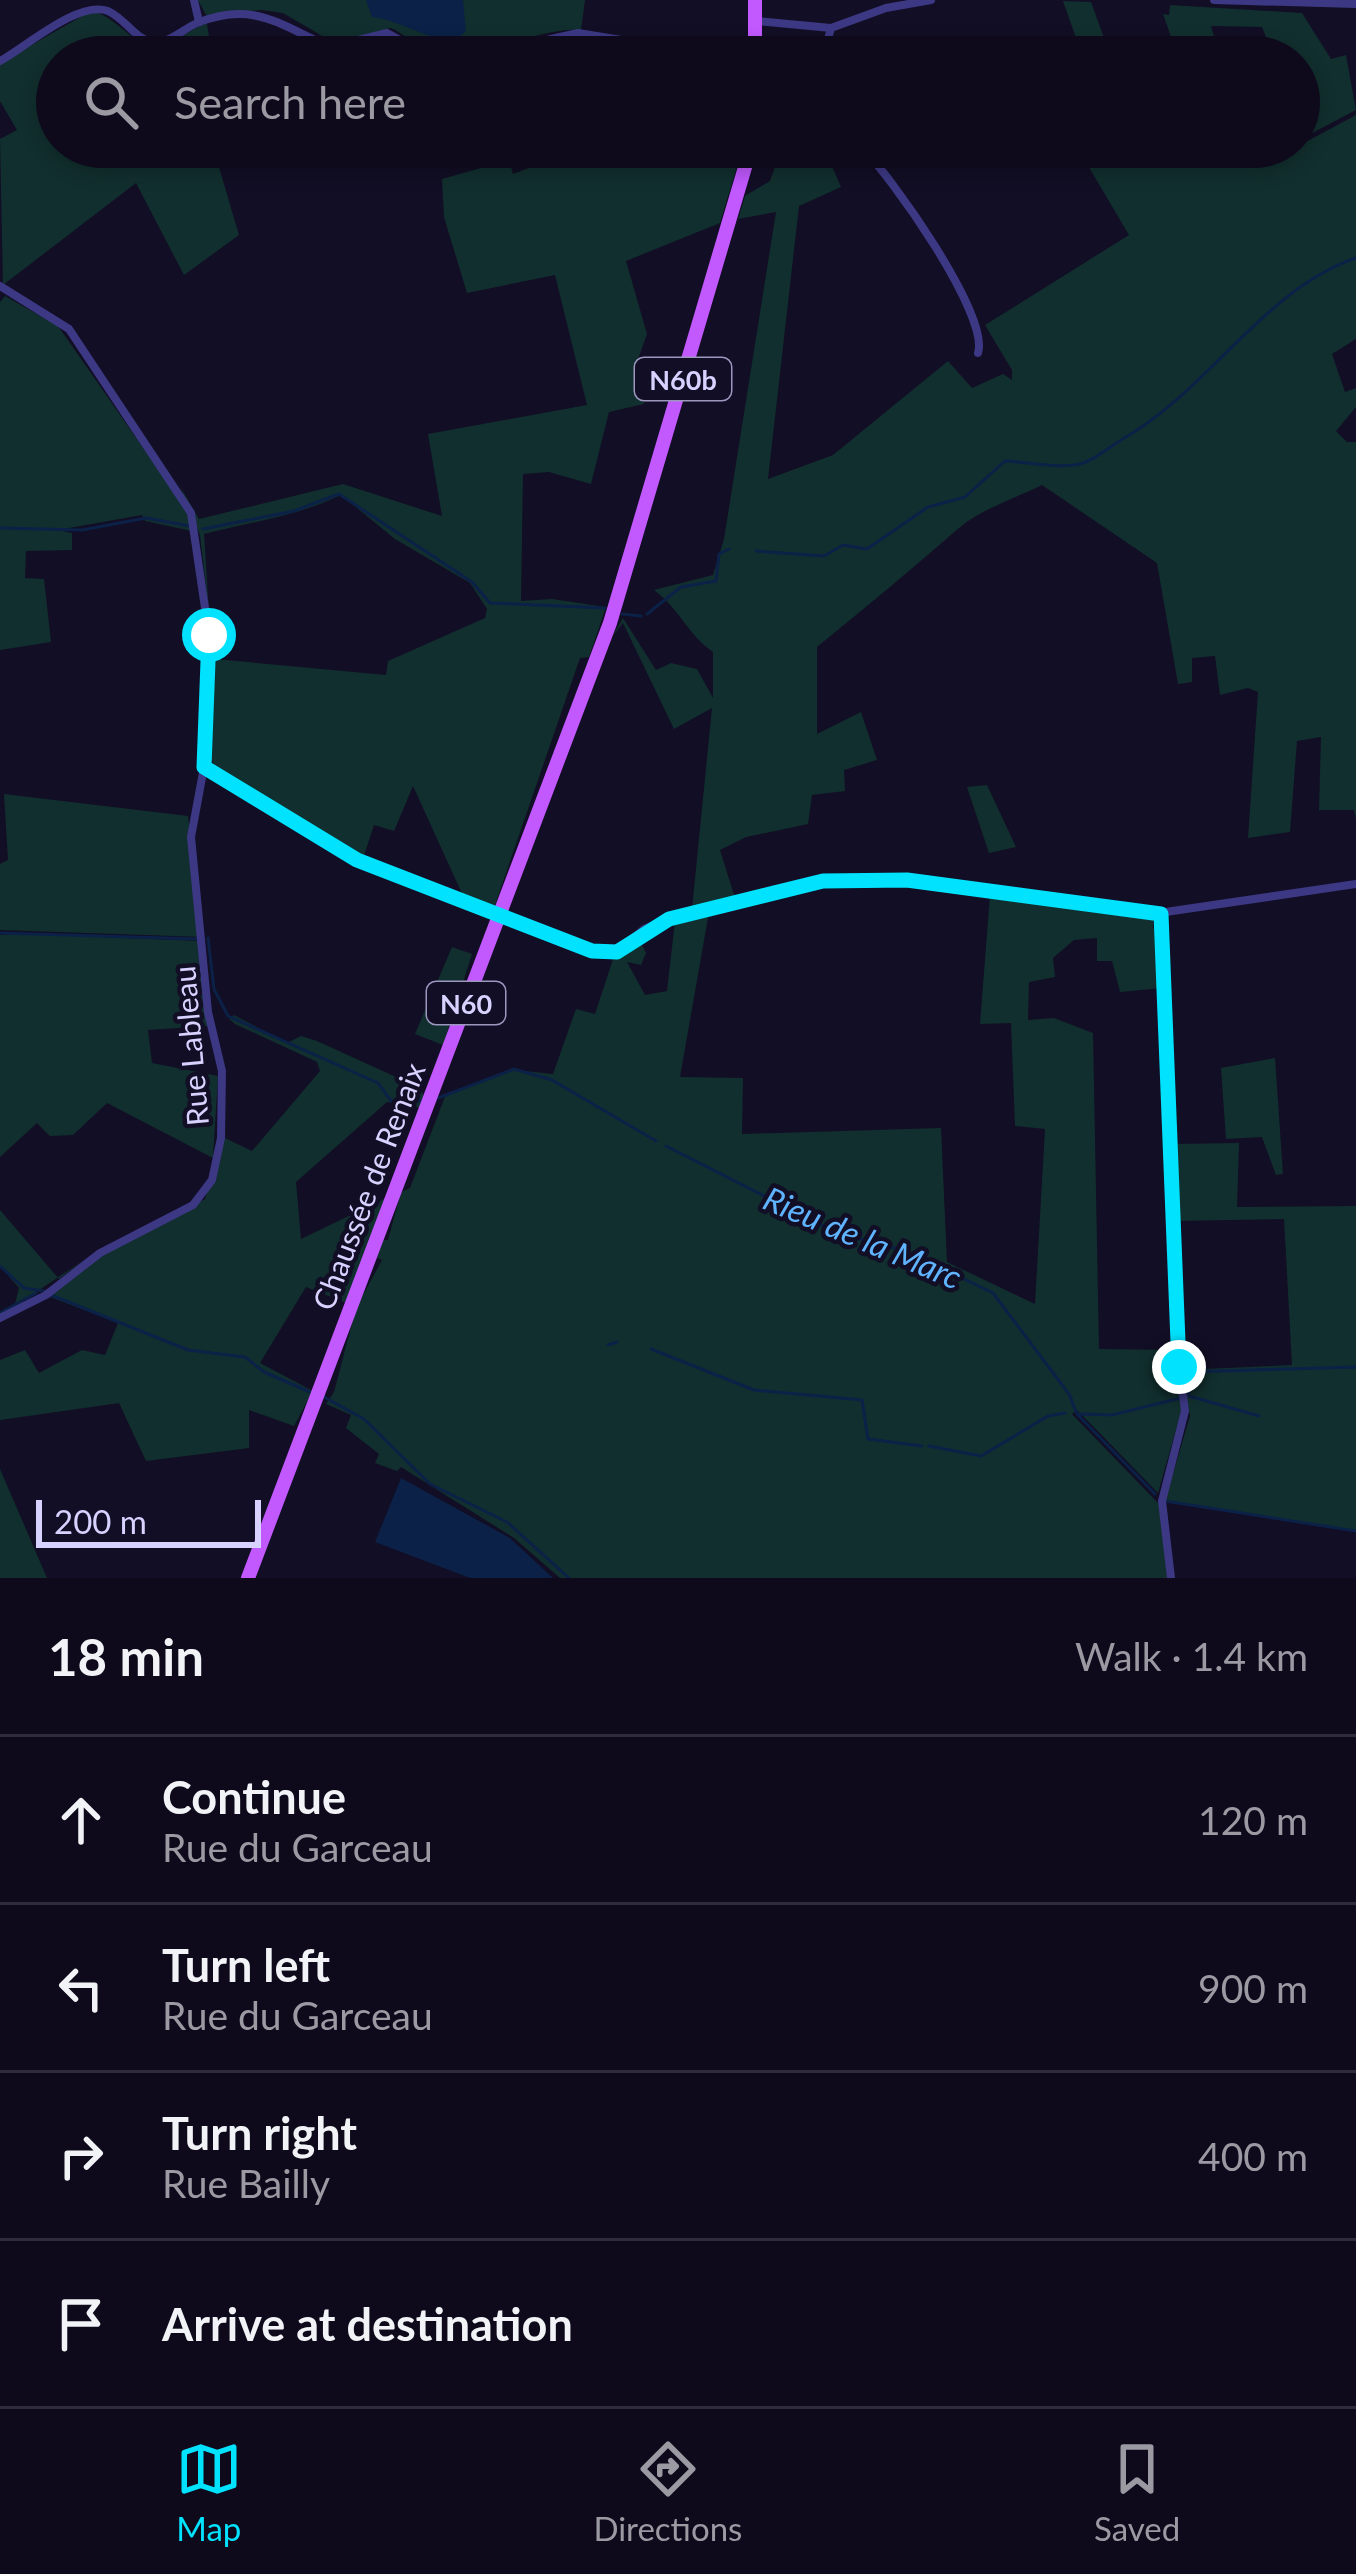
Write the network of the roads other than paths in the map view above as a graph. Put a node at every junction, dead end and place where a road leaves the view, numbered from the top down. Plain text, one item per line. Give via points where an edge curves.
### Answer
1 (194, 0) edge
2 (755, 0) edge
3 (932, 0) edge
4 (1214, 0) edge
5 (1277, 2) edge
6 (1356, 4) edge
7 (755, 21) junction
8 (199, 22) junction
9 (831, 28) junction
10 (42, 36) edge
11 (138, 36) edge
12 (170, 36) edge
13 (309, 36) edge
14 (565, 36) edge
15 (597, 36) edge
16 (755, 36) edge
17 (829, 36) edge
18 (36, 39) edge
19 (0, 61) edge
20 (745, 168) edge
21 (878, 168) edge
22 (0, 286) edge
23 (978, 353) dead end
24 (614, 611) joint
25 (204, 767) junction
26 (1356, 884) edge
27 (1161, 914) junction
28 (499, 916) junction
29 (0, 1318) edge
30 (248, 1578) edge
31 (1171, 1578) edge

1 - 8 street
2 - 7 main road
3 - 9 street
4 - 5 street
5 - 6 street
7 - 9 street
7 - 16 main road
8 - 12 street
8 - 13 street via 264,12
9 - 17 street
10 - 11 street via 88,8 107,10
14 - 15 street
18 - 19 street
20 - 24 main road, N60b
21 - 23 street via 909,205 976,327
22 - 25 street via 69,329 166,468 197,529 209,635
24 - 28 main road, Chaussée de Renaix / N60
25 - 28 street via 349,855
25 - 29 street, Rue Lableau via 191,837 223,1083 208,1189
26 - 27 street
27 - 28 street via 907,880 823,881 669,919 604,954
27 - 31 street via 1185,1399 1163,1489
28 - 30 main road, Chaussée de Renaix / N60

